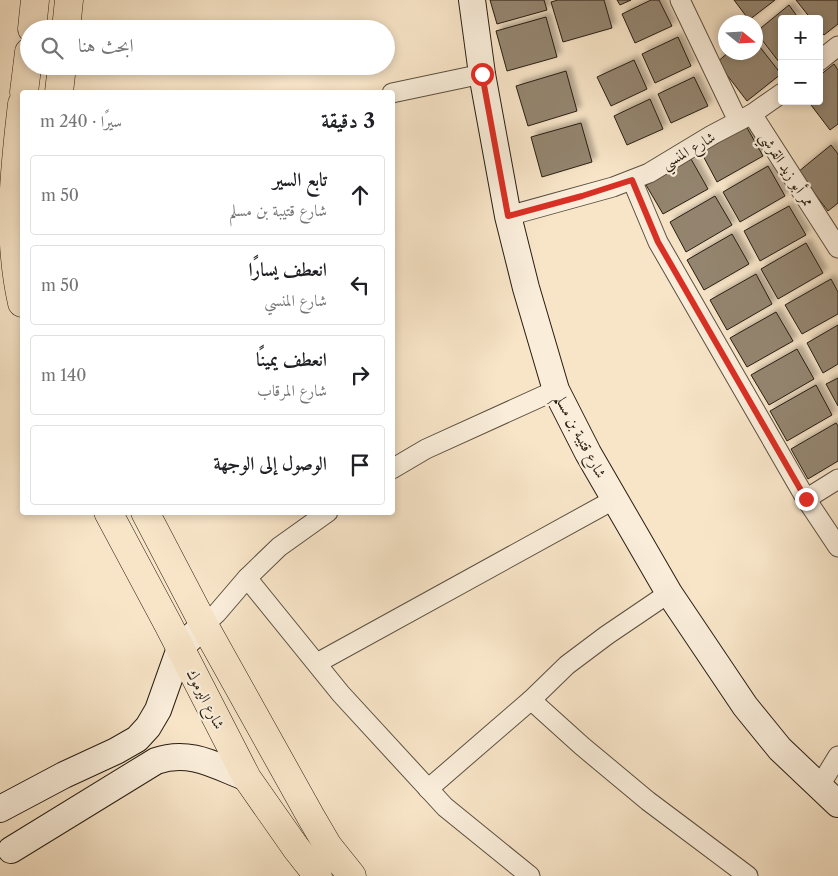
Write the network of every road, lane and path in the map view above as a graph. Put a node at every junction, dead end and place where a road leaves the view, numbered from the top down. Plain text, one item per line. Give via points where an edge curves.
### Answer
1 (35, 0) edge
2 (69, 0) edge
3 (472, 0) edge
4 (680, 0) edge
5 (33, 20) edge
6 (67, 20) edge
7 (838, 46) edge
8 (821, 60) edge
9 (482, 74) junction
10 (26, 75) edge
11 (61, 75) edge
12 (24, 90) edge
13 (59, 90) edge
14 (395, 92) edge
15 (778, 96) edge
16 (745, 118) junction
17 (20, 123) edge
18 (632, 180) junction
19 (508, 216) junction
20 (833, 227) edge
21 (838, 248) edge
22 (20, 287) edge
23 (556, 390) junction
24 (395, 467) edge
25 (838, 479) edge
26 (615, 499) junction
27 (806, 499) junction
28 (110, 515) edge
29 (147, 515) edge
30 (324, 515) edge
31 (838, 546) edge
32 (246, 578) junction
33 (669, 593) junction
34 (204, 625) junction
35 (180, 648) junction
36 (317, 663) junction
37 (531, 700) junction
38 (838, 756) edge
39 (247, 778) junction
40 (819, 786) junction
41 (428, 788) junction
42 (838, 804) edge
43 (0, 809) edge
44 (11, 850) dead end
45 (318, 876) edge
46 (352, 876) edge
47 (530, 876) edge
48 (748, 876) edge

1 - 5 highway
2 - 6 highway
3 - 9 street, شارع قتيبة بن مسلم
4 - 16 street
7 - 8 street
9 - 14 street
9 - 19 street, شارع قتيبة بن مسلم
10 - 12 highway
11 - 13 highway
15 - 16 street, شارع المنسي
16 - 18 street, شارع المنسي
16 - 20 street, ممر أبو زيد القرشي
17 - 22 highway via 14,179 14,240
18 - 19 street, شارع المنسي
18 - 27 street via 658,242
19 - 23 street, شارع قتيبة بن مسلم
20 - 21 street, ممر أبو زيد القرشي
23 - 24 street via 426,449
23 - 26 street, شارع قتيبة بن مسلم
25 - 27 street
26 - 33 street, شارع قتيبة بن مسلم
26 - 36 street
27 - 31 street
28 - 35 highway, شارع اليرموك
29 - 34 highway
30 - 32 street via 279,547
32 - 34 street
32 - 36 street
33 - 37 street via 567,665
33 - 40 street, شارع قتيبة بن مسلم via 745,706 780,749
34 - 35 street
34 - 46 highway via 328,846
35 - 39 highway, شارع اليرموك
35 - 43 street via 158,710 137,739
36 - 41 street via 341,694
37 - 41 street
37 - 48 street via 648,801
38 - 40 street
39 - 44 street via 197,758 169,757 156,761
39 - 45 highway, شارع اليرموك
40 - 42 street, شارع قتيبة بن مسلم
41 - 47 street via 445,807

